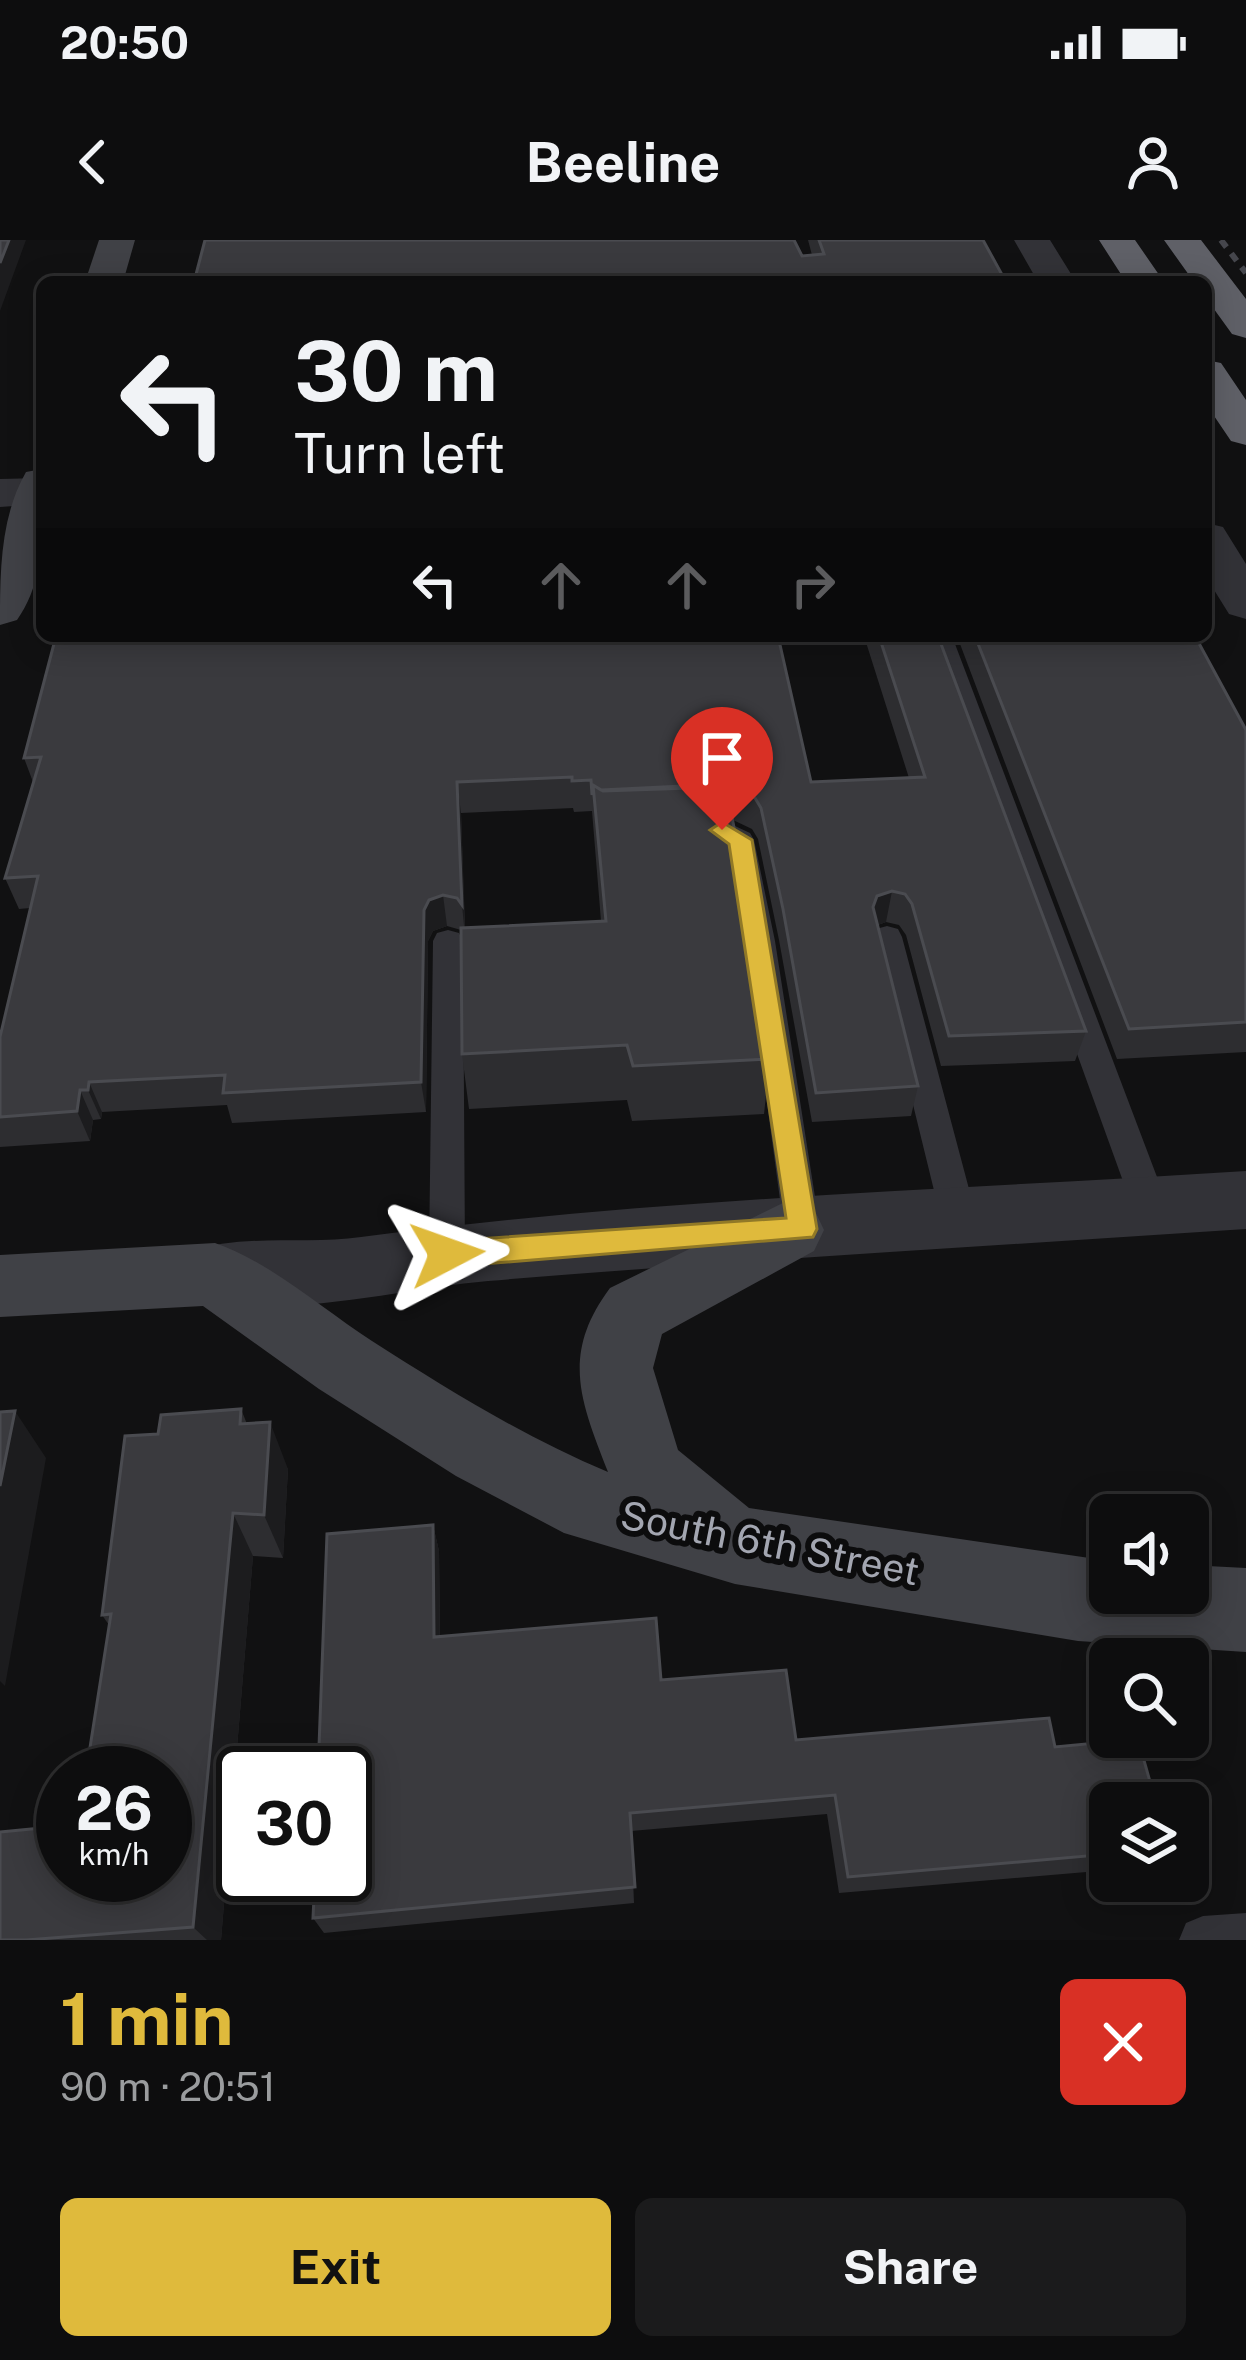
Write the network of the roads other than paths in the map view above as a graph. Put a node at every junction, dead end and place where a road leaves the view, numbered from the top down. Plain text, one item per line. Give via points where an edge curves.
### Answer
1 (117, 240) edge
2 (1032, 240) edge
3 (1117, 240) edge
4 (1181, 240) edge
5 (106, 276) edge
6 (1053, 276) edge
7 (1141, 276) edge
8 (1208, 276) edge
9 (1212, 281) edge
10 (1246, 326) edge
11 (1212, 381) edge
12 (1246, 432) edge
13 (27, 488) edge
14 (1212, 547) edge
15 (18, 585) edge
16 (1246, 604) edge
17 (941, 642) edge
18 (675, 832) edge
19 (887, 937) dead end
20 (448, 941) dead end
21 (1246, 1200) edge
22 (1150, 1206) junction
23 (959, 1219) junction
24 (796, 1230) junction
25 (447, 1254) junction
26 (215, 1274) junction
27 (0, 1286) edge
28 (735, 1544) junction
29 (1246, 1610) edge
30 (1246, 1937) edge
31 (1203, 1940) edge

1 - 5 street
2 - 6 street
3 - 7 highway
4 - 8 highway
9 - 10 highway
11 - 12 highway
13 - 15 street
14 - 16 street
17 - 22 lane
18 - 24 lane via 722,830 740,840
19 - 23 lane
20 - 25 lane
21 - 22 street
22 - 23 street
23 - 24 street
24 - 25 street
24 - 28 street via 636,1311 620,1333 615,1368 649,1475
25 - 26 street via 338,1271
26 - 27 street
26 - 28 street, South 6th Street via 346,1365 592,1507
28 - 29 street, South 6th Street via 1078,1600
30 - 31 lane

